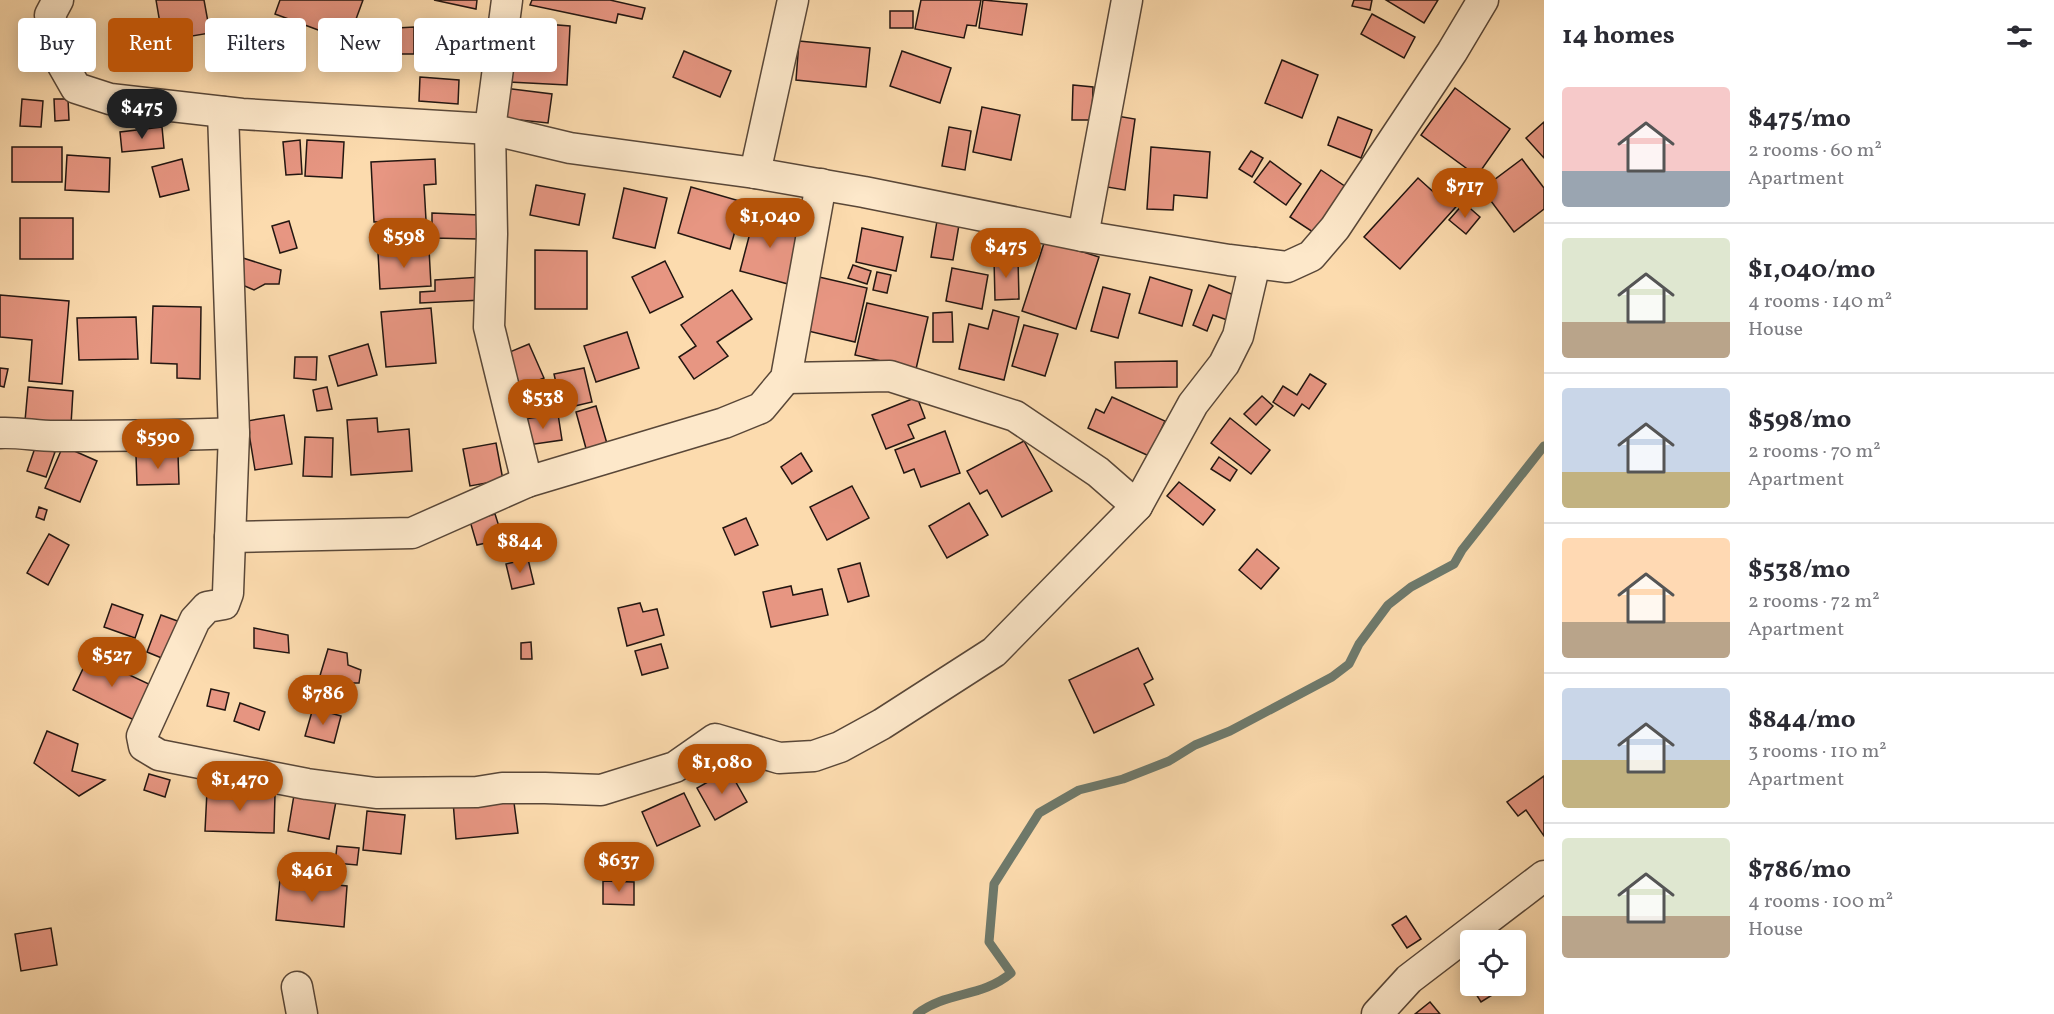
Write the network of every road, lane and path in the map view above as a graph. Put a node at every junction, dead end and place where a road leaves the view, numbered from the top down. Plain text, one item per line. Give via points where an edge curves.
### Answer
1 (58, 0) edge
2 (507, 0) edge
3 (793, 0) edge
4 (1127, 0) edge
5 (1483, 0) edge
6 (223, 112) junction
7 (490, 129) junction
8 (755, 173) junction
9 (821, 184) junction
10 (1083, 236) junction
11 (1255, 263) junction
12 (786, 378) junction
13 (0, 433) edge
14 (234, 433) junction
15 (527, 482) junction
16 (1137, 506) junction
17 (230, 537) junction
18 (1544, 876) edge
19 (1377, 1014) edge

1 - 6 street via 50,15 60,60 76,88 110,99
2 - 7 street
3 - 8 street
4 - 10 street
5 - 11 street via 1452,52 1311,256 1287,267
6 - 7 street
6 - 14 street
7 - 8 street via 570,148
7 - 15 street via 489,327
8 - 9 street
9 - 10 street
9 - 12 street
10 - 11 street
11 - 16 street via 1238,336 1224,364 1193,404
12 - 15 street via 761,408 724,423
12 - 16 street via 890,376 1015,416 1098,472
13 - 14 street via 150,437
14 - 17 street
15 - 17 street via 412,533
16 - 17 street via 994,652 840,747 814,756 779,758 715,740 675,767 600,790 376,793 307,784 159,755 144,746 142,735 195,620 207,607 224,604 228,593
18 - 19 street via 1409,979

